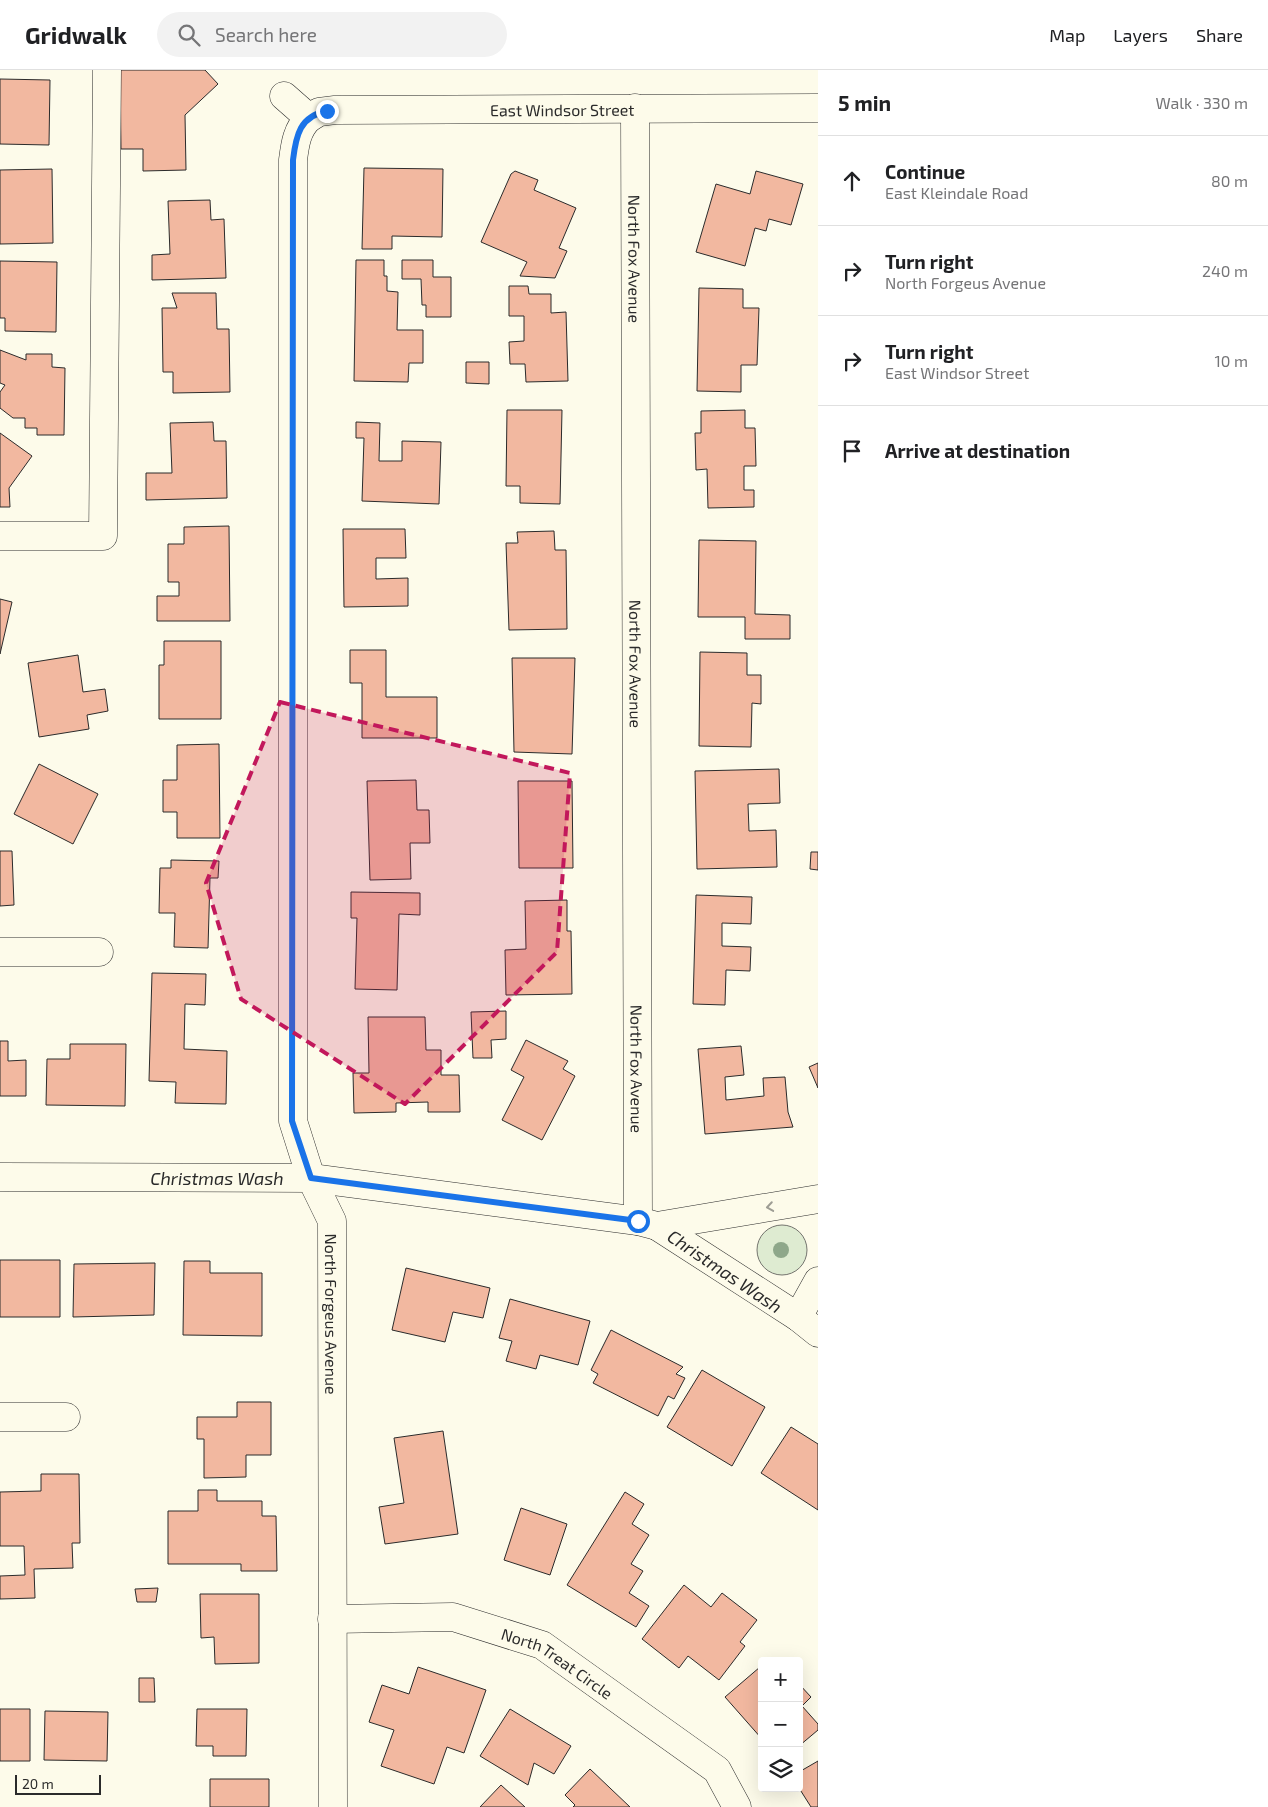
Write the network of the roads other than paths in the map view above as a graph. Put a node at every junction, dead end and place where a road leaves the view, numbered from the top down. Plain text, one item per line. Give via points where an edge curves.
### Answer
1 (107, 70) edge
2 (284, 96) dead end
3 (635, 108) junction
4 (818, 108) edge
5 (309, 118) junction
6 (0, 536) edge
7 (0, 952) edge
8 (99, 952) dead end
9 (0, 1177) edge
10 (311, 1178) junction
11 (818, 1199) edge
12 (648, 1223) junction
13 (818, 1282) edge
14 (808, 1325) edge
15 (0, 1417) edge
16 (66, 1417) dead end
17 (332, 1619) junction
18 (333, 1807) edge
19 (737, 1807) edge

1 - 6 street via 103,536
2 - 5 street
3 - 4 street, East Windsor Street
3 - 5 street, East Windsor Street via 335,110
3 - 12 street, North Fox Avenue
5 - 10 street, North Forgeus Avenue via 298,133 293,160 292,1121
7 - 8 street
9 - 10 street
10 - 12 street
10 - 17 street, North Forgeus Avenue via 332,1221
11 -> 12 street
12 - 14 street
13 - 14 street
15 - 16 street
17 - 18 street, North Forgeus Avenue
17 - 19 street, North Treat Circle via 453,1617 542,1645 717,1770

